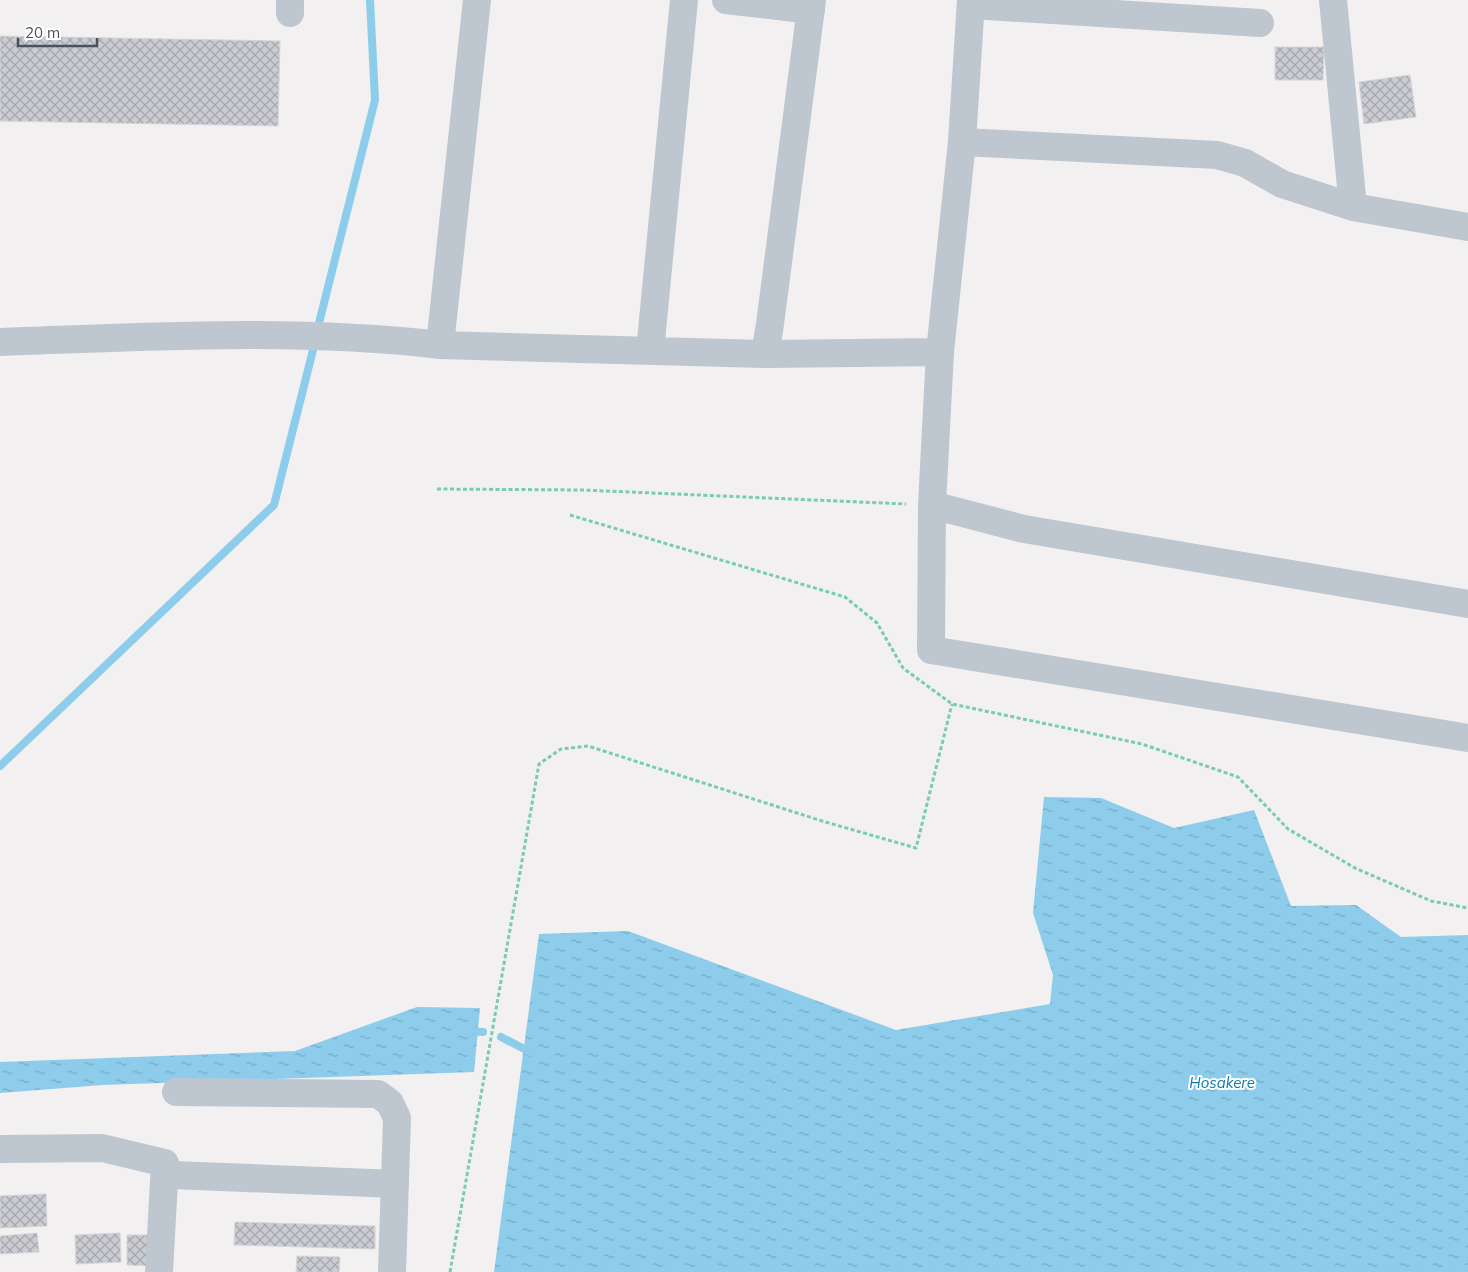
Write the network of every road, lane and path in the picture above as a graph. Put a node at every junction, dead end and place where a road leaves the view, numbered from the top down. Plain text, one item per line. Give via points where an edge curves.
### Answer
1 (477, 0) edge
2 (684, 0) edge
3 (726, 0) edge
4 (1332, 0) edge
5 (971, 2) edge
6 (812, 5) edge
7 (1260, 23) dead end
8 (962, 142) junction
9 (1353, 207) junction
10 (1468, 227) edge
11 (0, 342) edge
12 (440, 345) junction
13 (650, 351) junction
14 (940, 352) junction
15 (765, 354) junction
16 (437, 489) dead end
17 (932, 505) junction
18 (570, 515) dead end
19 (1468, 604) edge
20 (952, 704) junction
21 (1468, 738) edge
22 (1468, 908) edge
23 (176, 1092) dead end
24 (0, 1149) edge
25 (173, 1175) dead end
26 (395, 1184) junction
27 (159, 1272) edge
28 (392, 1272) edge
29 (450, 1272) edge

1 - 12 street
2 - 13 street
3 - 6 street
4 - 9 street
5 - 7 street
5 - 8 street
6 - 15 street
8 - 9 street via 1217,155 1245,163 1282,184
8 - 14 street
9 - 10 street
11 - 12 street via 259,334 388,339
12 - 13 street
13 - 15 street
14 - 15 street
14 - 17 street
16 - 17 path via 583,490
17 - 19 street via 1024,529
17 - 21 street via 931,650
18 - 20 path via 845,598 877,623 903,668
20 - 22 path via 1142,744 1238,777 1288,829 1355,868 1431,902
20 - 29 path via 916,848 588,746 561,749 539,764
23 - 26 street via 378,1094 390,1103 397,1118
24 - 27 street via 102,1148 165,1163
25 - 26 street
26 - 28 street

